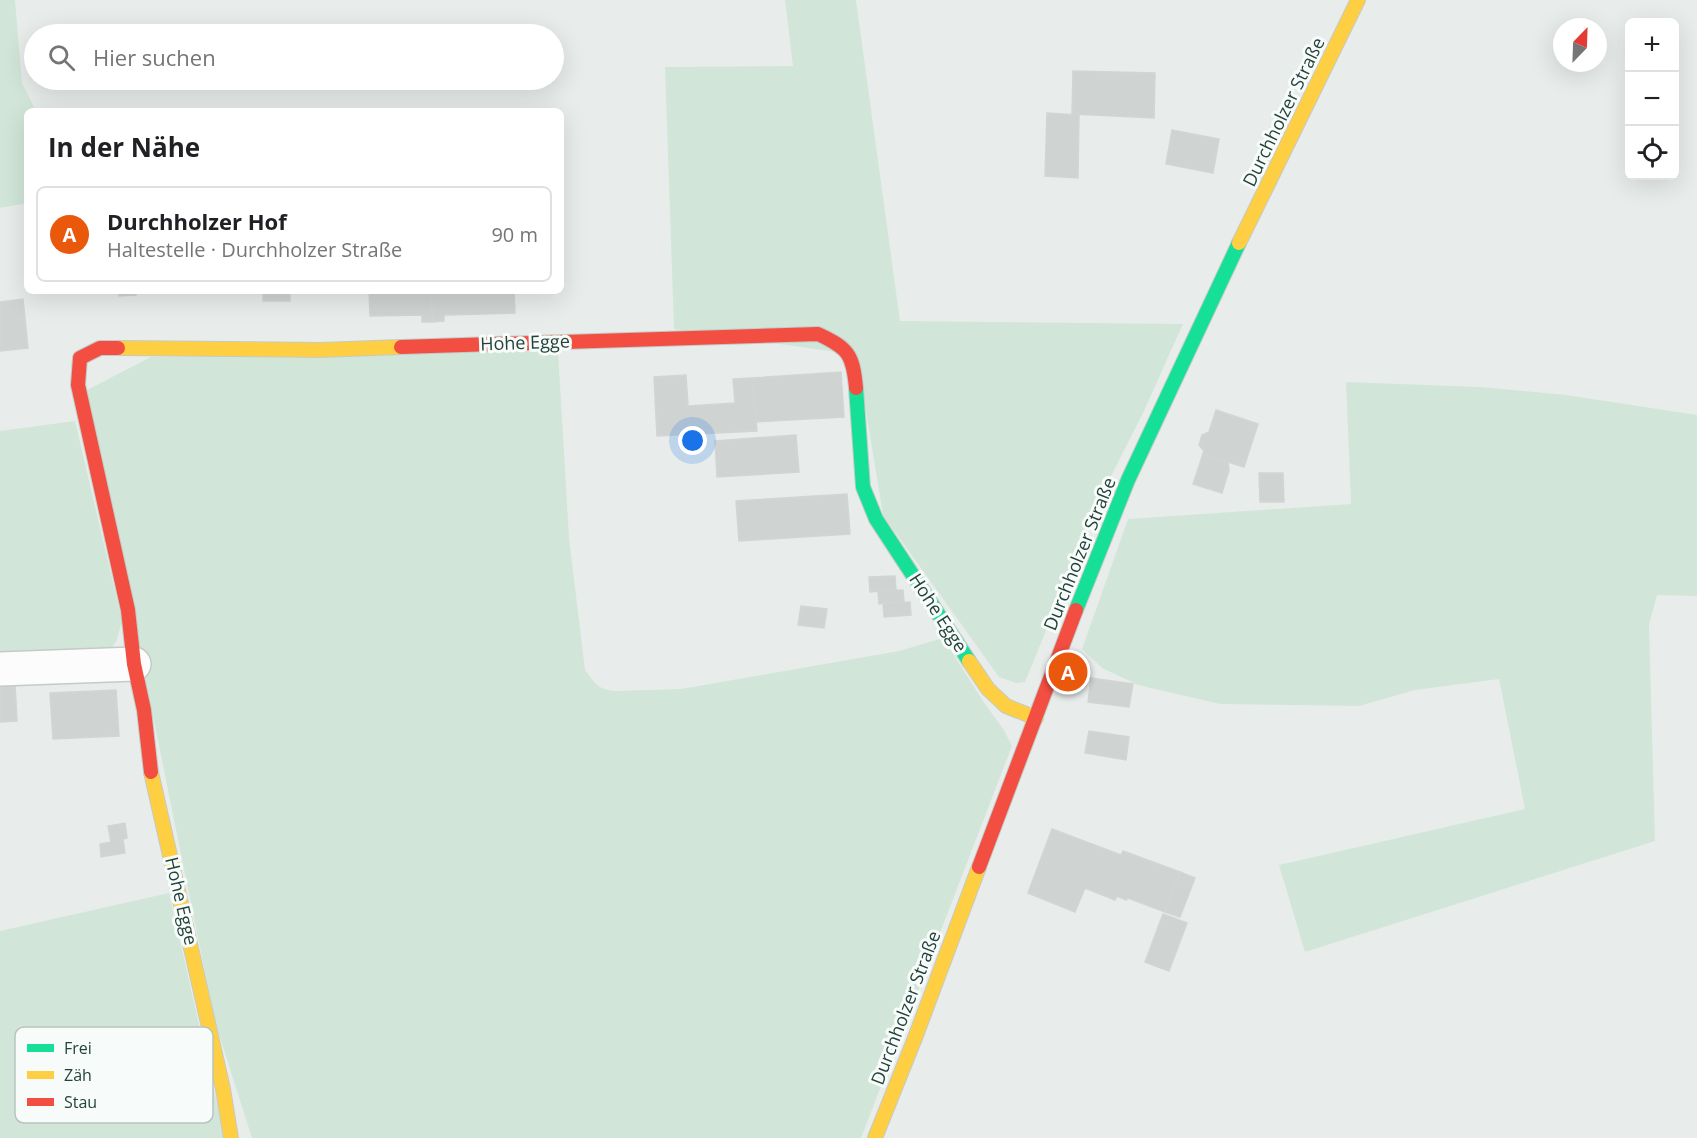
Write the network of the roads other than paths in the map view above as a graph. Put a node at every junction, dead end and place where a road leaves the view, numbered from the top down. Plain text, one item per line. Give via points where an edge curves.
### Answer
1 (1358, 0) edge
2 (134, 664) junction
3 (0, 669) edge
4 (1036, 718) junction
5 (209, 1027) edge
6 (213, 1045) edge
7 (231, 1138) edge
8 (875, 1138) edge

1 - 4 street, Durchholzer Straße via 1128,480
2 - 3 street
2 - 4 street, Hohe Egge via 128,610 78,385 80,358 100,348 321,350 818,334 841,345 854,366 863,488 876,519 988,689 1006,706
2 - 5 street, Hohe Egge via 151,772
4 - 8 street, Durchholzer Straße
6 - 7 street, Hohe Egge

